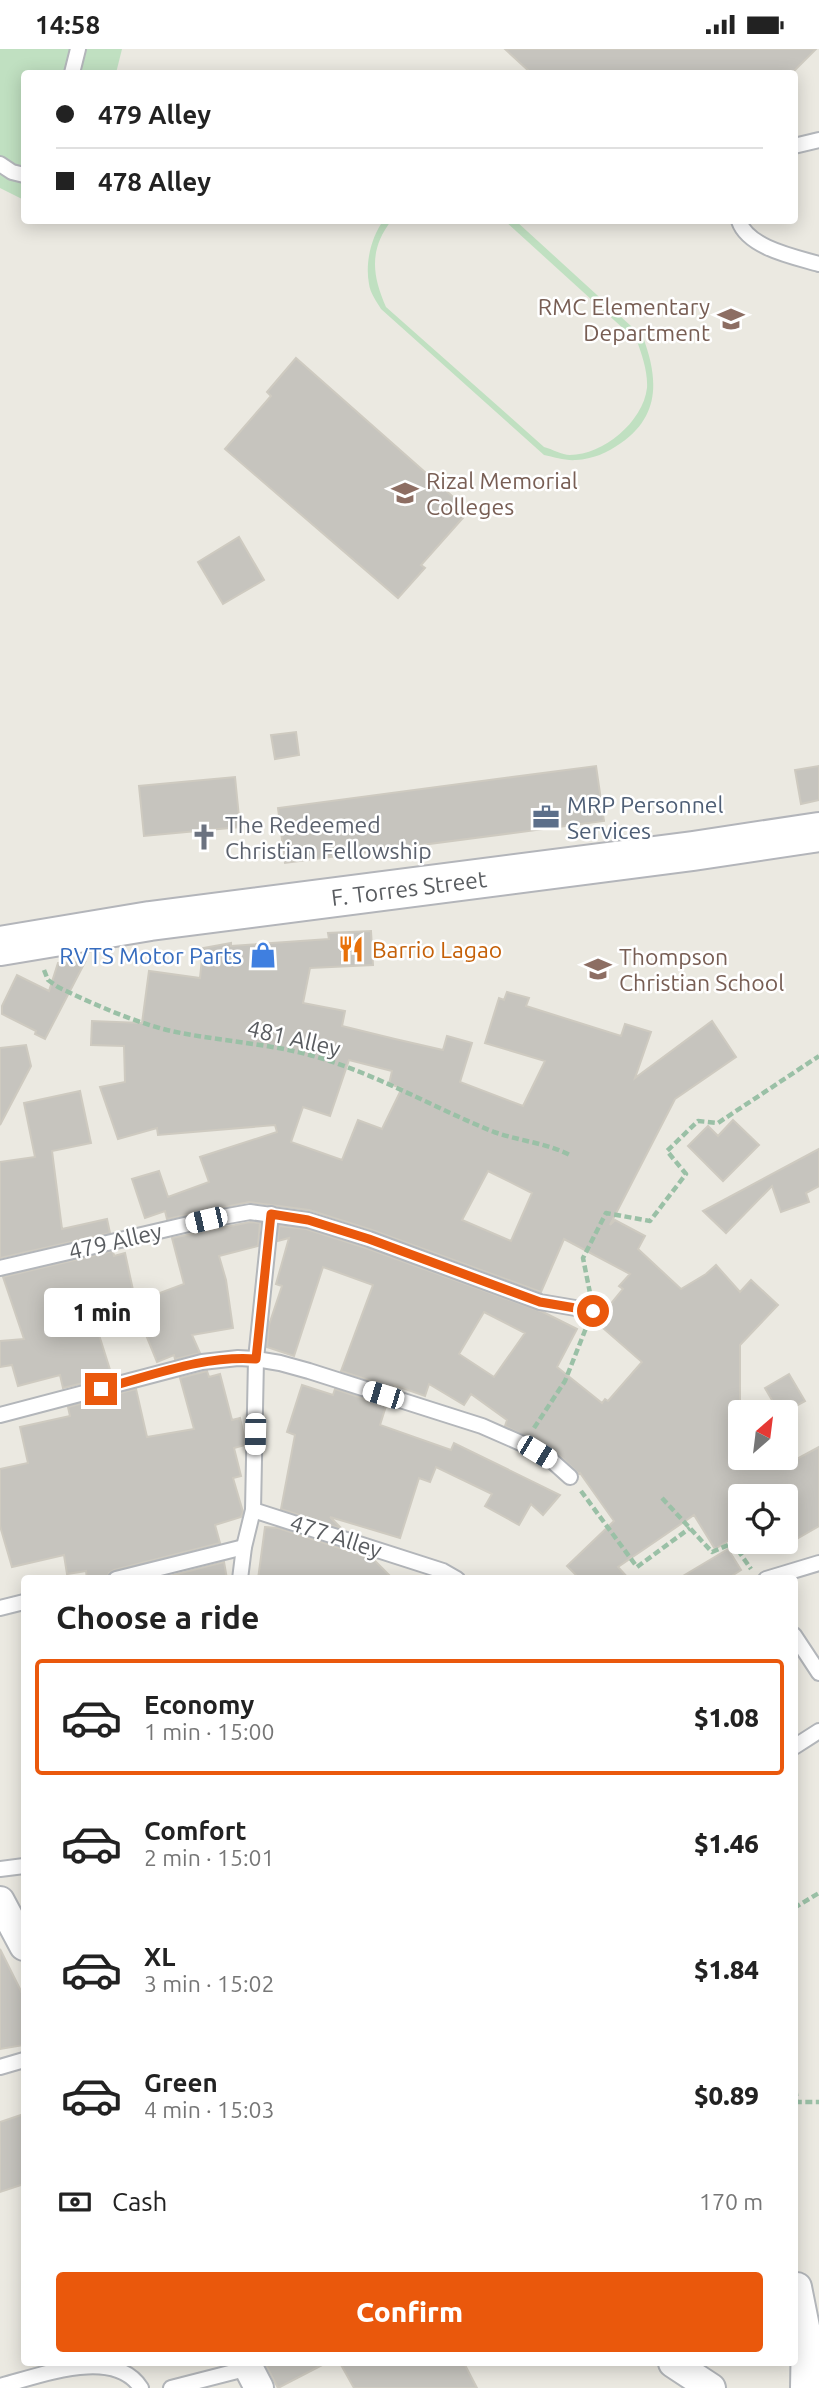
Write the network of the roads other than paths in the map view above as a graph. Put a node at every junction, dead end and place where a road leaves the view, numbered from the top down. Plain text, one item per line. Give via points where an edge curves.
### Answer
1 (78, 49) edge
2 (73, 70) edge
3 (819, 140) edge
4 (798, 145) edge
5 (0, 164) edge
6 (21, 174) edge
7 (740, 224) edge
8 (819, 264) edge
9 (819, 832) edge
10 (18, 942) edge
11 (271, 1214) junction
12 (0, 1268) edge
13 (593, 1311) road end
14 (256, 1359) junction
15 (0, 1415) edge
16 (570, 1477) road end
17 (253, 1510) junction
18 (244, 1546) junction
19 (819, 1563) edge
20 (132, 1575) edge
21 (240, 1575) edge
22 (450, 1575) edge
23 (779, 1575) edge
24 (21, 1603) edge
25 (0, 1608) edge
26 (798, 1641) edge
27 (819, 1673) edge
28 (819, 1731) edge
29 (798, 1744) edge
30 (21, 1866) edge
31 (0, 1870) edge
32 (0, 1901) edge
33 (21, 1940) edge
34 (21, 2061) edge
35 (0, 2067) edge
36 (798, 2292) edge
37 (94, 2366) edge
38 (110, 2366) edge
39 (677, 2366) edge
40 (252, 2373) edge
41 (700, 2385) edge
42 (0, 2386) edge
43 (141, 2388) edge
44 (171, 2388) edge
45 (805, 2388) edge

1 - 2 lane
3 - 4 lane
5 - 6 lane
7 - 8 lane via 768,247
9 - 10 main road, F. Torres Street
11 - 12 lane, 479 Alley via 233,1214
11 - 13 lane, 479 Alley via 369,1239 540,1302
11 - 14 lane
14 - 15 lane via 202,1362
14 - 16 lane via 482,1426 551,1460
14 - 17 lane
17 - 18 lane
17 - 22 lane, 477 Alley
18 - 20 lane
18 - 21 lane
19 - 23 lane
24 - 25 lane
26 - 27 lane
28 - 29 lane
30 - 31 lane
32 - 33 street
34 - 35 lane
36 - 45 street via 806,2332
37 - 42 lane
38 - 43 lane via 135,2378
39 - 41 street
40 - 44 lane

